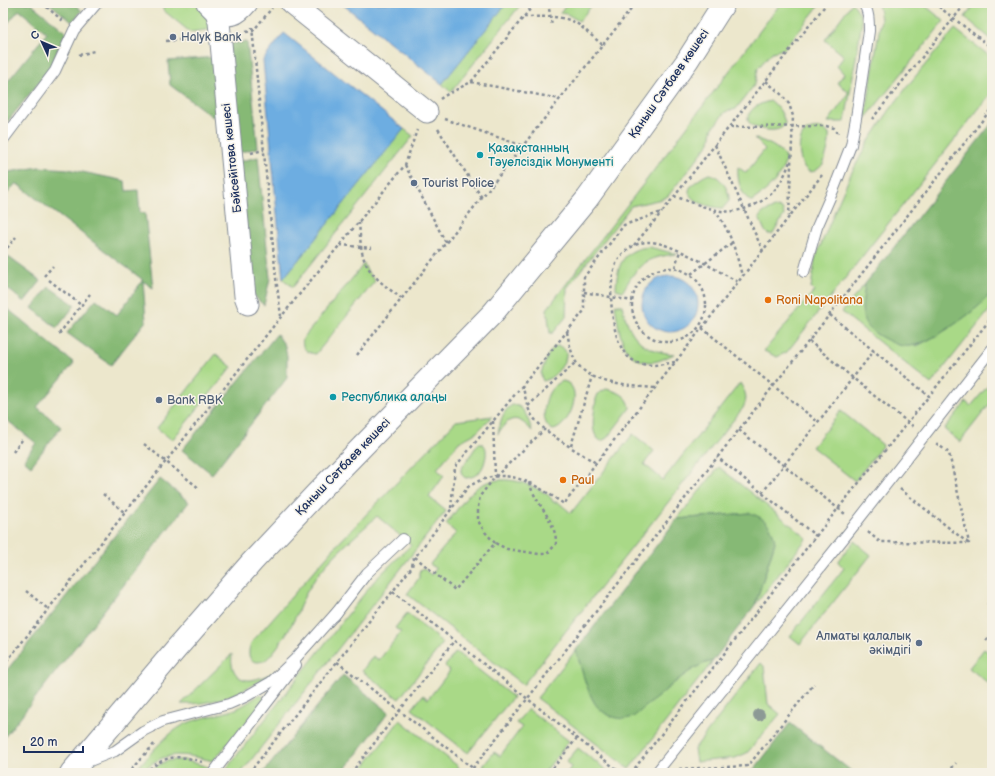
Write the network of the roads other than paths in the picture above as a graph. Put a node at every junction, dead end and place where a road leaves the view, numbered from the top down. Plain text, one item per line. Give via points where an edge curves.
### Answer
1 (97, 3) edge
2 (247, 3) edge
3 (291, 3) edge
4 (724, 3) edge
5 (863, 3) edge
6 (211, 8) edge
7 (427, 112) road end
8 (3, 140) edge
9 (804, 272) dead end
10 (248, 304) dead end
11 (992, 349) edge
12 (403, 539) dead end
13 (337, 612) junction
14 (74, 770) edge
15 (215, 770) edge
16 (657, 772) edge

1 - 8 lane via 74,30 55,71
2 - 6 street, Бәйсейітова көшесі via 240,12 232,15
3 - 7 street
4 - 14 main road, Қаныш Сәтбаев көшесі via 687,61 587,199 493,313 252,562
5 - 9 lane via 869,16 869,31 850,146 817,227
6 - 10 street, Бәйсейітова көшесі via 219,22 245,296
11 - 16 lane
12 - 13 lane via 367,573
13 - 14 lane via 271,682 229,704 162,721 142,731 115,751
13 - 15 lane

